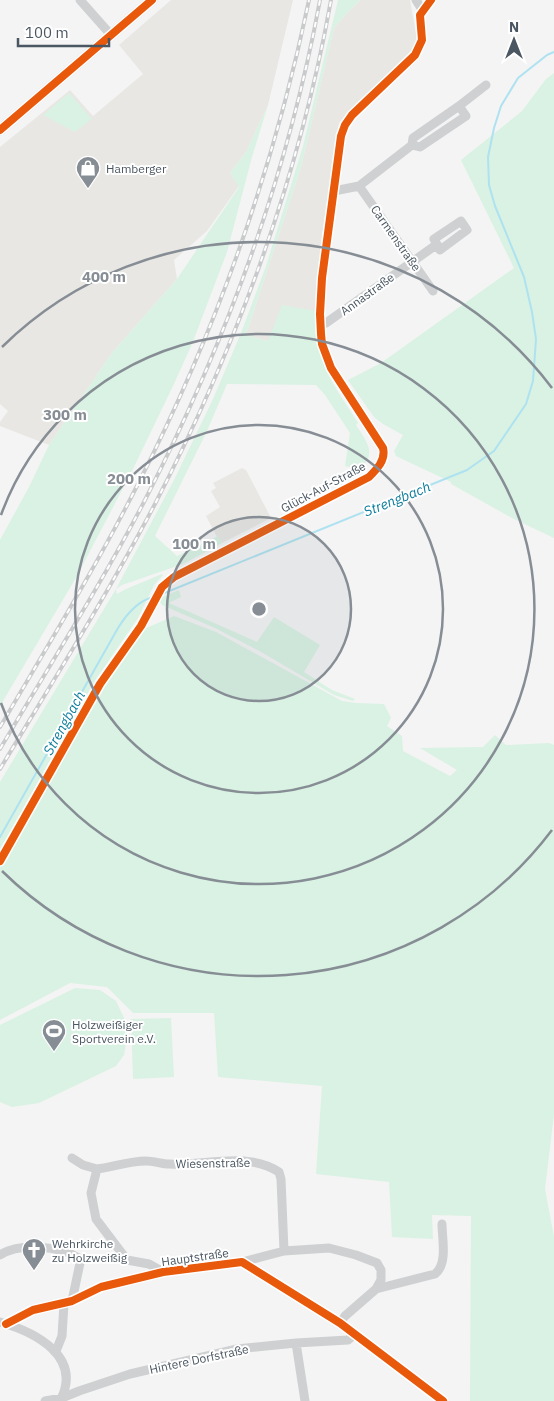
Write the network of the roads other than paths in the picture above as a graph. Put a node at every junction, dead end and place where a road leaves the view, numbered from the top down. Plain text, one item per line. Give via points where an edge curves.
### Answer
1 (80, 0) edge
2 (152, 0) edge
3 (416, 0) edge
4 (431, 0) edge
5 (422, 11) junction
6 (111, 35) junction
7 (486, 85) dead end
8 (0, 130) edge
9 (359, 186) junction
10 (334, 191) junction
11 (436, 245) dead end
12 (412, 262) junction
13 (433, 291) dead end
14 (320, 324) junction
15 (0, 861) edge
16 (72, 1158) dead end
17 (96, 1169) junction
18 (442, 1224) dead end
19 (284, 1251) junction
20 (0, 1255) edge
21 (242, 1262) junction
22 (163, 1272) junction
23 (376, 1289) junction
24 (68, 1303) junction
25 (3, 1323) edge
26 (340, 1323) junction
27 (355, 1334) junction
28 (296, 1342) junction
29 (56, 1351) junction
30 (61, 1400) edge
31 (46, 1401) edge
32 (305, 1401) edge
33 (443, 1401) edge

1 - 6 street
2 - 6 main road
3 - 5 street, Glück-Auf-Straße
4 - 5 street
5 - 10 street, Glück-Auf-Straße via 422,40 415,56 345,125
6 - 8 main road
7 - 9 street via 458,106 466,116 420,147 412,145
9 - 10 street
9 - 12 street, Carmenstraße
10 - 14 street, Glück-Auf-Straße via 322,278
11 - 12 street, Annastraße
12 - 13 street, Carmenstraße
12 - 14 street, Annastraße via 326,323
14 - 15 street, Glück-Auf-Straße via 322,344 331,368 383,448 381,464 369,477 174,577 162,587 141,626 100,684
16 - 17 street
17 - 19 street, Wiesenstraße via 146,1161 170,1164 249,1161 268,1164 279,1172 281,1179
17 - 22 street via 91,1193 96,1219 127,1260 149,1264
18 - 23 street via 440,1270
19 - 21 street, Hauptstraße
19 - 23 street, Hauptstraße via 328,1248 377,1263 381,1280
20 - 24 street via 45,1246 79,1258
21 - 22 street, Hauptstraße
21 - 26 street, Hauptstraße
22 - 24 street, Hauptstraße via 101,1287
23 - 26 street
24 - 25 street, Hauptstraße via 33,1310
24 - 29 street
25 - 29 street, Hauptstraße
26 - 27 street, Hauptstraße
27 - 28 street, Hintere Dorfstraße via 348,1340
27 - 33 street, Hauptstraße
28 - 30 street, Hintere Dorfstraße via 237,1349 130,1374 78,1390
28 - 32 street
29 - 30 street via 67,1381
30 - 31 street, Hintere Dorfstraße

